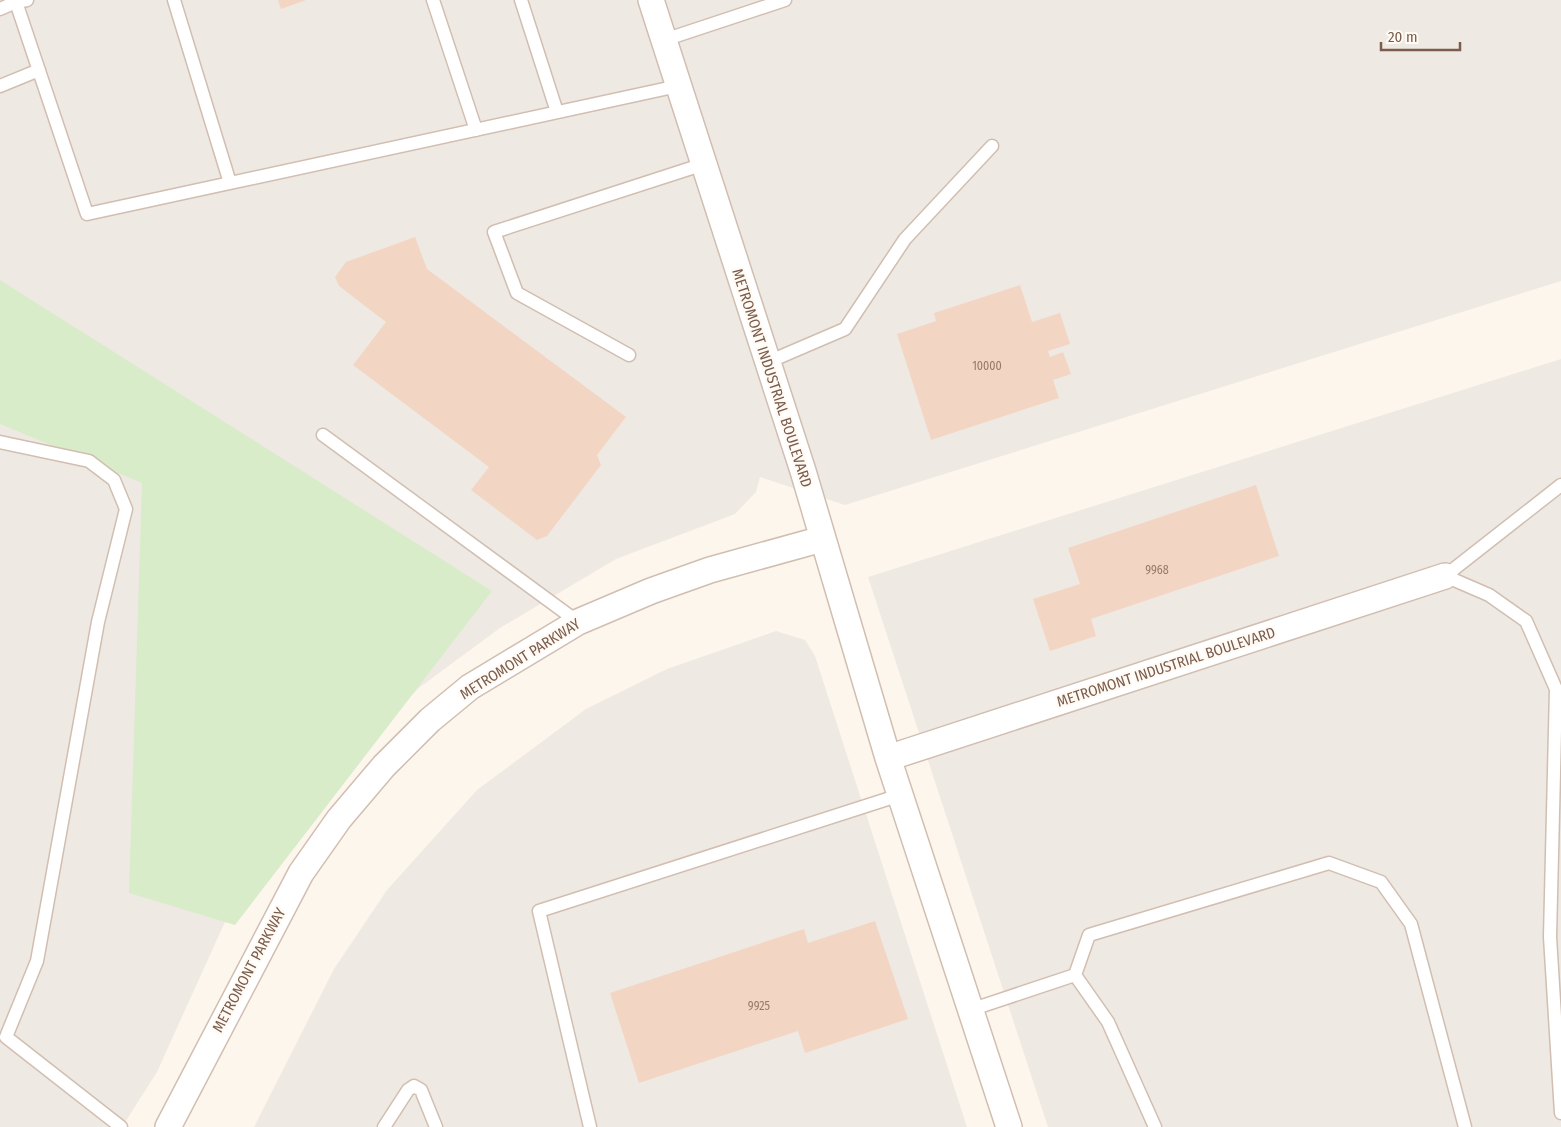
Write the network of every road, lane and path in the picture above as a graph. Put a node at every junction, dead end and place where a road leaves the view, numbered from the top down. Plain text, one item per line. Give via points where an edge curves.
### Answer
1 (174, 0) edge
2 (433, 0) edge
3 (521, 0) edge
4 (651, 0) edge
5 (785, 0) edge
6 (21, 1) edge
7 (0, 9) edge
8 (664, 40) junction
9 (39, 70) junction
10 (0, 86) edge
11 (678, 86) junction
12 (557, 112) junction
13 (476, 130) junction
14 (992, 146) dead end
15 (704, 164) junction
16 (230, 183) junction
17 (629, 355) dead end
18 (768, 362) junction
19 (323, 435) dead end
20 (0, 442) edge
21 (1561, 485) edge
22 (822, 539) junction
23 (1445, 576) junction
24 (578, 622) junction
25 (888, 758) junction
26 (900, 795) junction
27 (1557, 838) edge
28 (1075, 975) junction
29 (970, 1010) junction
30 (1561, 1113) edge
31 (121, 1127) edge
32 (168, 1127) edge
33 (384, 1127) edge
34 (436, 1127) edge
35 (590, 1127) edge
36 (1009, 1127) edge
37 (1155, 1127) edge
38 (1465, 1127) edge

1 - 16 lane
2 - 13 lane
3 - 12 lane
4 - 8 street, METROMONT INDUSTRIAL BOULEVARD
5 - 8 lane
6 - 7 lane
6 - 9 lane
8 - 11 street, METROMONT INDUSTRIAL BOULEVARD
9 - 10 lane
9 - 16 lane via 88,214
11 - 12 lane
11 - 15 street, METROMONT INDUSTRIAL BOULEVARD
12 - 13 lane
13 - 16 lane
14 - 18 lane via 905,239 845,329
15 - 17 lane via 494,232 516,293
15 - 18 street, METROMONT INDUSTRIAL BOULEVARD
18 - 22 street, METROMONT INDUSTRIAL BOULEVARD
19 - 24 lane
20 - 31 lane via 89,461 114,480 126,509 98,622 37,961 6,1037
21 - 23 lane
22 - 24 street, METROMONT PARKWAY via 710,570
22 - 25 street, METROMONT INDUSTRIAL BOULEVARD
23 - 25 street, METROMONT INDUSTRIAL BOULEVARD
23 - 27 lane via 1489,595 1526,621 1556,690
24 - 32 street, METROMONT PARKWAY via 470,686 384,766 339,820 301,872
25 - 26 street, METROMONT INDUSTRIAL BOULEVARD
26 - 29 street, METROMONT INDUSTRIAL BOULEVARD
26 - 35 lane via 538,911
27 - 30 lane via 1550,937
28 - 29 lane
28 - 37 lane via 1108,1022
28 - 38 lane via 1089,935 1330,863 1381,882 1411,924
29 - 36 street, METROMONT INDUSTRIAL BOULEVARD
33 - 34 lane via 414,1086 421,1090

